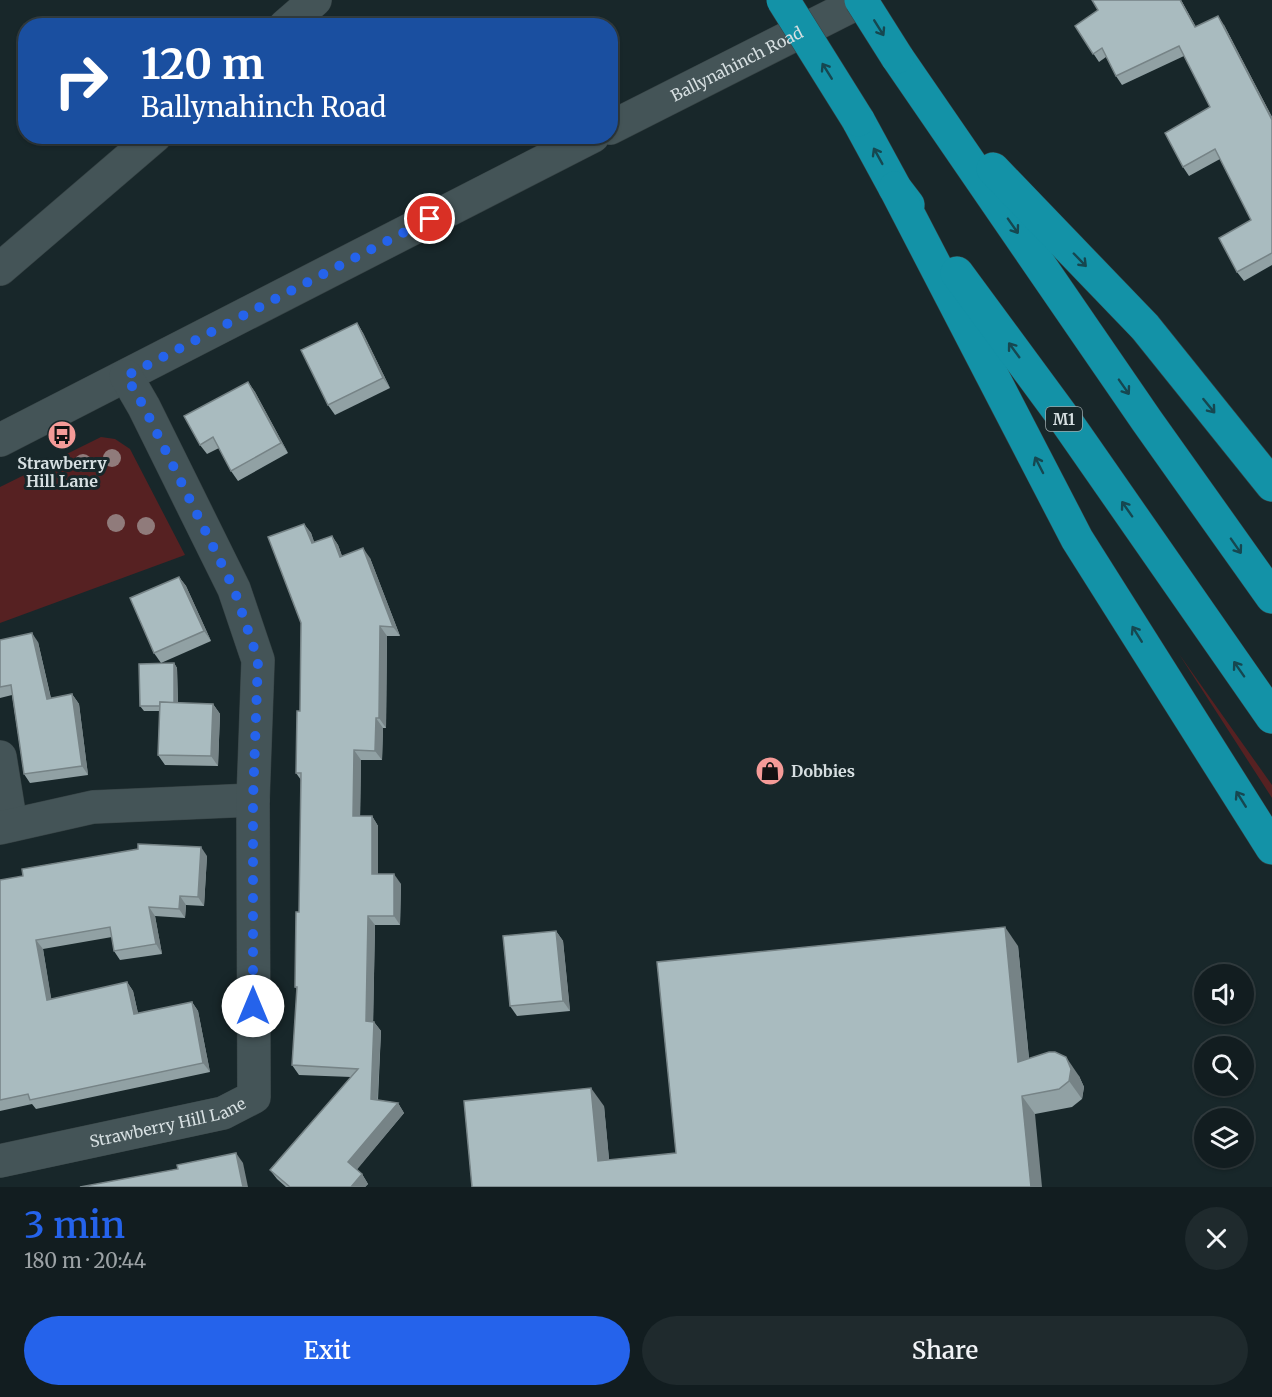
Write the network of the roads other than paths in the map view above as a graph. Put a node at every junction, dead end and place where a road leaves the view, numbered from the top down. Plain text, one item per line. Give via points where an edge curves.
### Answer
1 (315, 0) edge
2 (783, 0) edge
3 (862, 0) edge
4 (294, 18) edge
5 (924, 96) junction
6 (618, 124) edge
7 (146, 144) edge
8 (577, 144) edge
9 (895, 188) junction
10 (0, 269) edge
11 (126, 376) junction
12 (0, 440) edge
13 (1272, 485) edge
14 (1272, 597) edge
15 (1272, 717) edge
16 (0, 757) edge
17 (253, 800) junction
18 (6, 827) edge
19 (1272, 848) edge
20 (0, 1161) edge

1 - 4 street
9 -> 2 highway, M1, bridge via 858,120
3 -> 5 highway, bridge
3 - 6 street, Ballynahinch Road
5 -> 13 highway via 1145,327
5 -> 14 highway
7 - 10 street
8 - 11 street
15 -> 9 highway, M1 via 1073,430
19 -> 9 highway via 1077,539
11 - 12 street
11 - 17 street, Strawberry Hill Lane via 234,589 258,660
16 - 18 street
17 - 18 street via 93,807
17 - 20 street, Strawberry Hill Lane via 254,1097 223,1113

